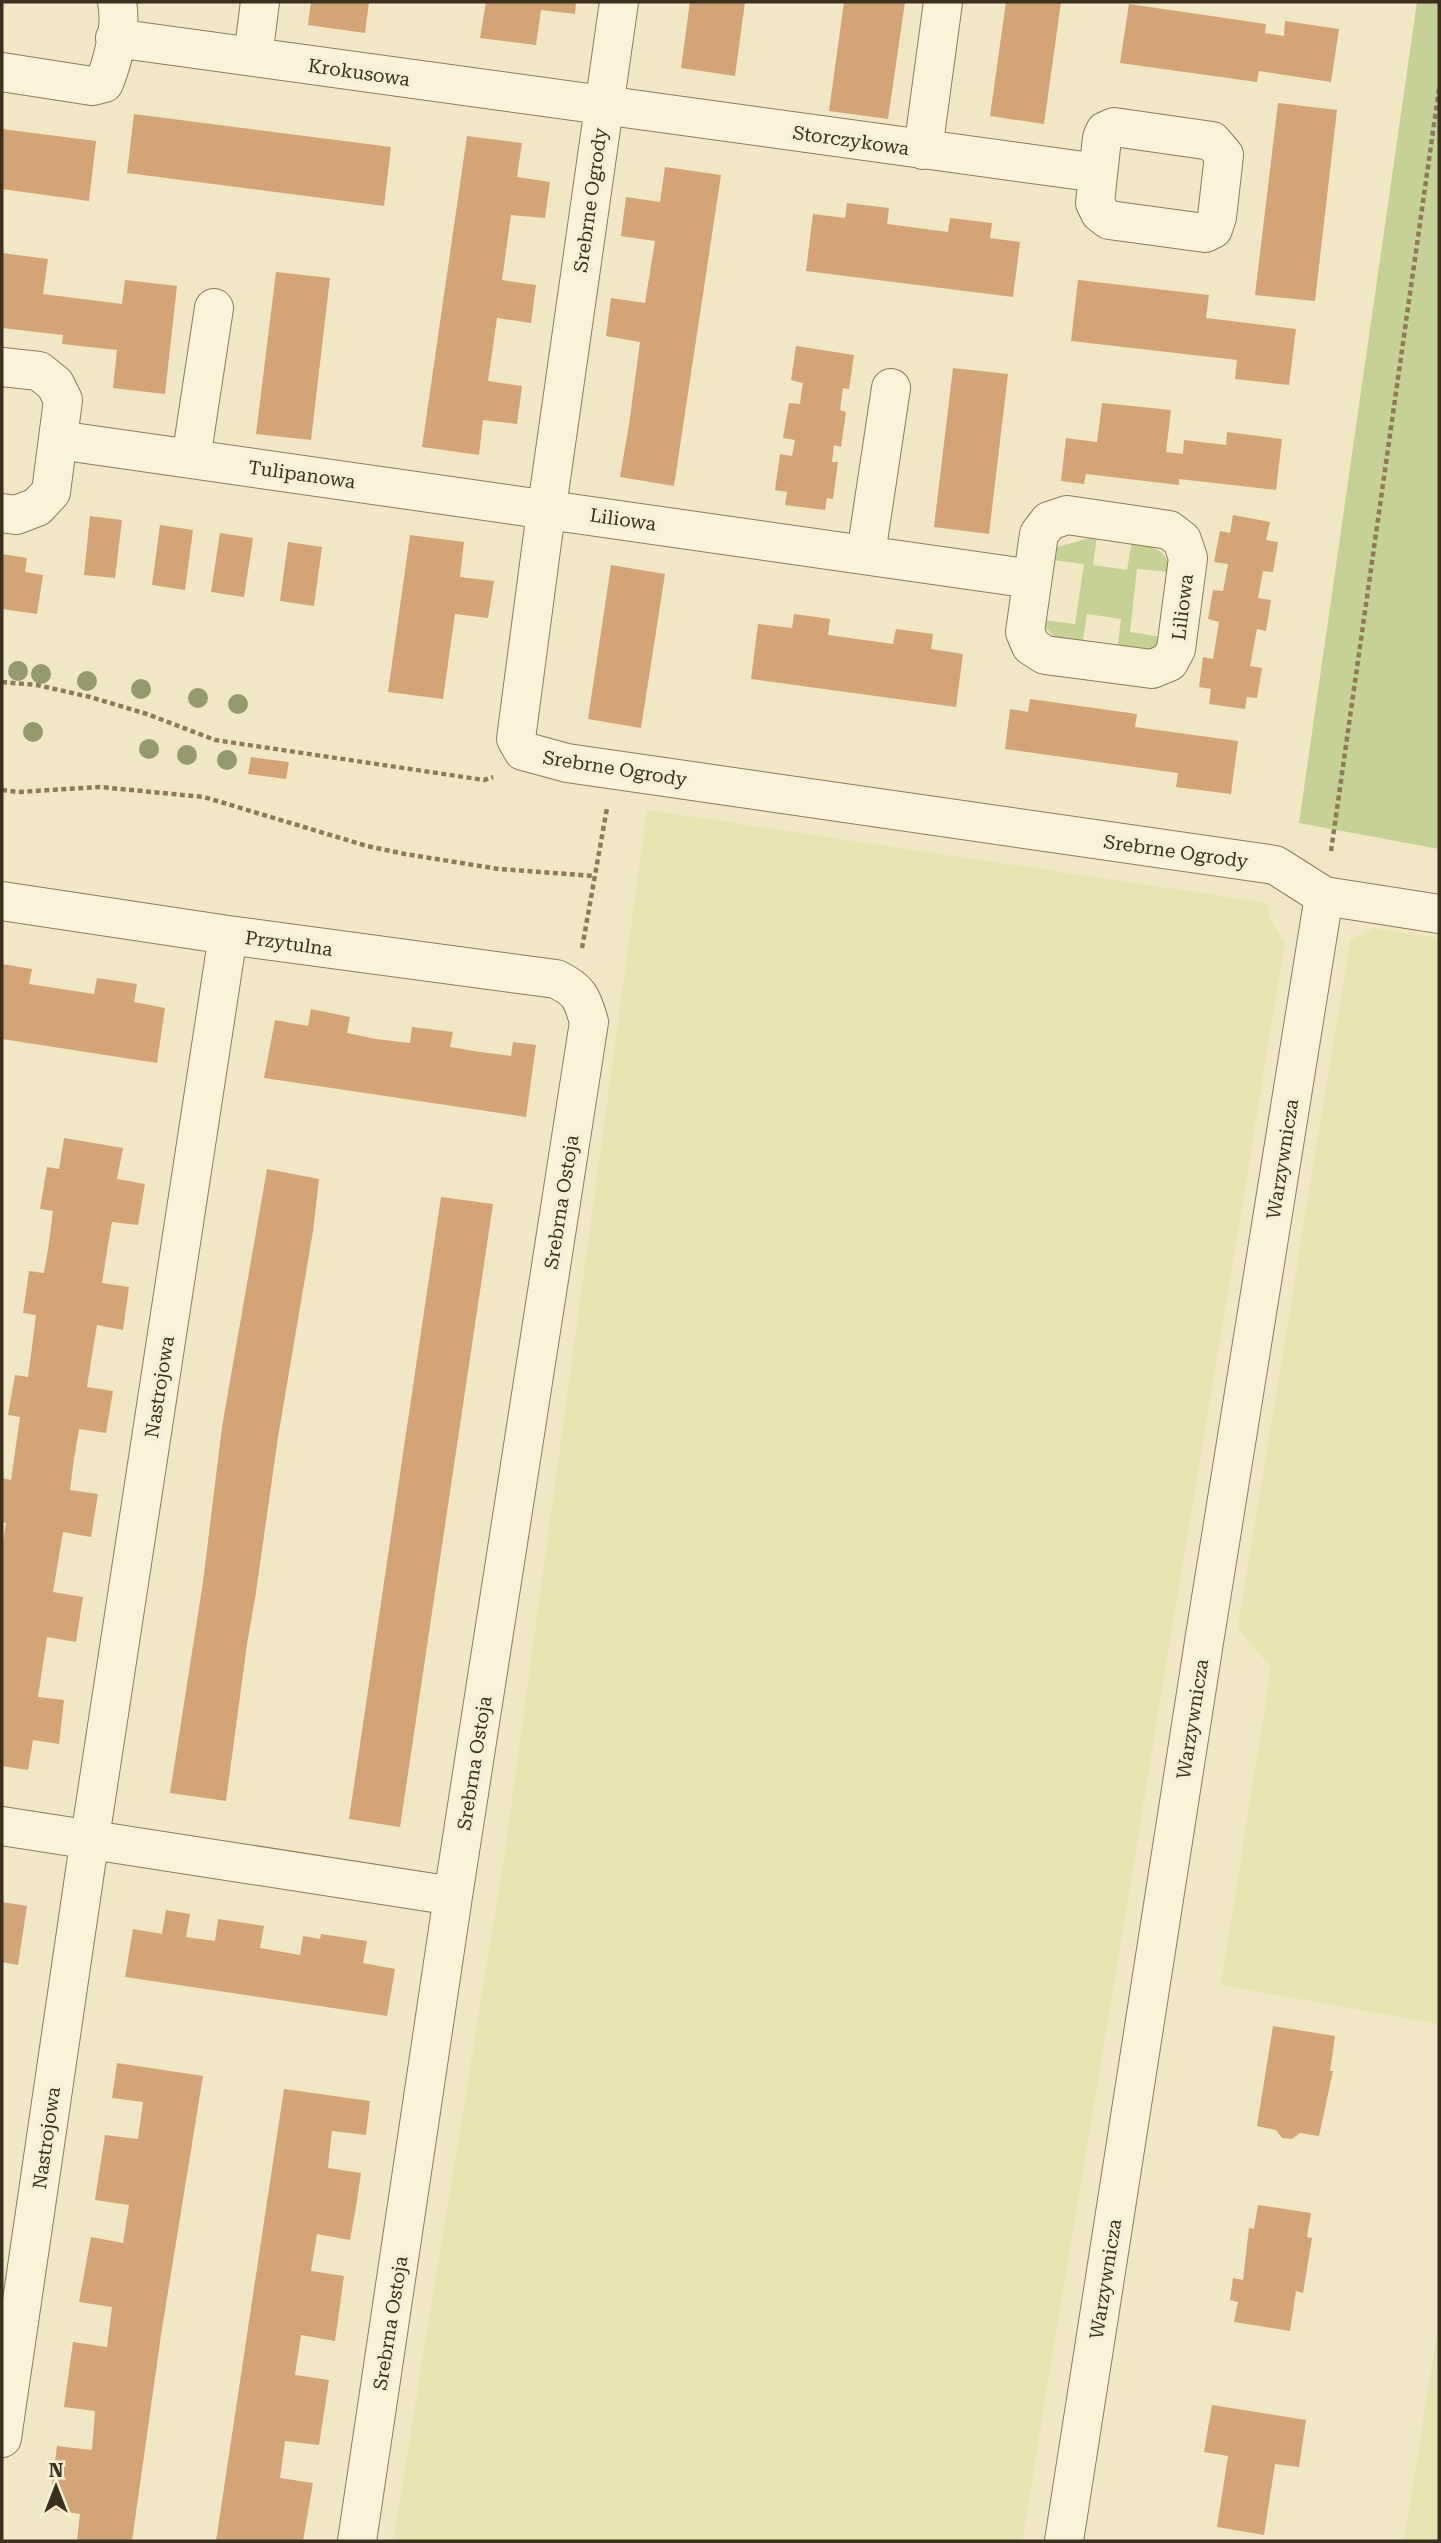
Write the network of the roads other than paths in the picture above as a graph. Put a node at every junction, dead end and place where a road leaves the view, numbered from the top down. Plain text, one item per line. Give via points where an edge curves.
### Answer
1 (260, 2) edge
2 (619, 2) edge
3 (943, 2) edge
4 (116, 20) edge
5 (253, 57) junction
6 (2, 72) edge
7 (603, 106) junction
8 (923, 150) junction
9 (1098, 173) dead end
10 (214, 308) dead end
11 (2, 367) edge
12 (891, 388) dead end
13 (58, 440) junction
14 (191, 459) junction
15 (547, 508) junction
16 (2, 513) edge
17 (866, 554) junction
18 (1032, 579) junction
19 (1324, 896) junction
20 (2, 901) edge
21 (1439, 914) edge
22 (228, 935) junction
23 (574, 988) joint
24 (2, 1826) edge
25 (90, 1839) junction
26 (453, 1896) junction
27 (2, 2438) edge
28 (357, 2541) edge
29 (1064, 2541) edge

1 - 5 street
2 - 7 street, Srebrne Ogrody
3 - 8 street
4 - 5 street, Krokusowa
4 - 6 street, Krokusowa via 104,83 92,86
5 - 7 street, Krokusowa
7 - 8 street, Storczykowa
7 - 15 street, Srebrne Ogrody
8 - 9 street, Storczykowa
10 - 14 street
11 - 13 street via 39,371 55,384 63,400
12 - 17 street
13 - 14 street, Tulipanowa
13 - 16 street via 51,492 37,508 16,515
14 - 15 street, Tulipanowa
15 - 17 street, Liliowa
15 - 19 street, Srebrne Ogrody via 516,739 523,751 567,763 1275,865
17 - 18 street, Liliowa
18 - 18 street, Liliowa via 1025,632 1031,646 1045,655 1152,669 1169,662 1176,649 1188,558 1182,540 1169,530 1067,514 1049,521 1039,534
19 - 21 street
19 - 29 street, Warzywnicza
20 - 22 street, Przytulna
22 - 23 street, Przytulna via 556,979
22 - 25 street, Nastrojowa
23 - 26 street, Srebrna Ostoja via 589,1022
24 - 25 street
25 - 26 street
25 - 27 street, Nastrojowa
26 - 28 street, Srebrna Ostoja

